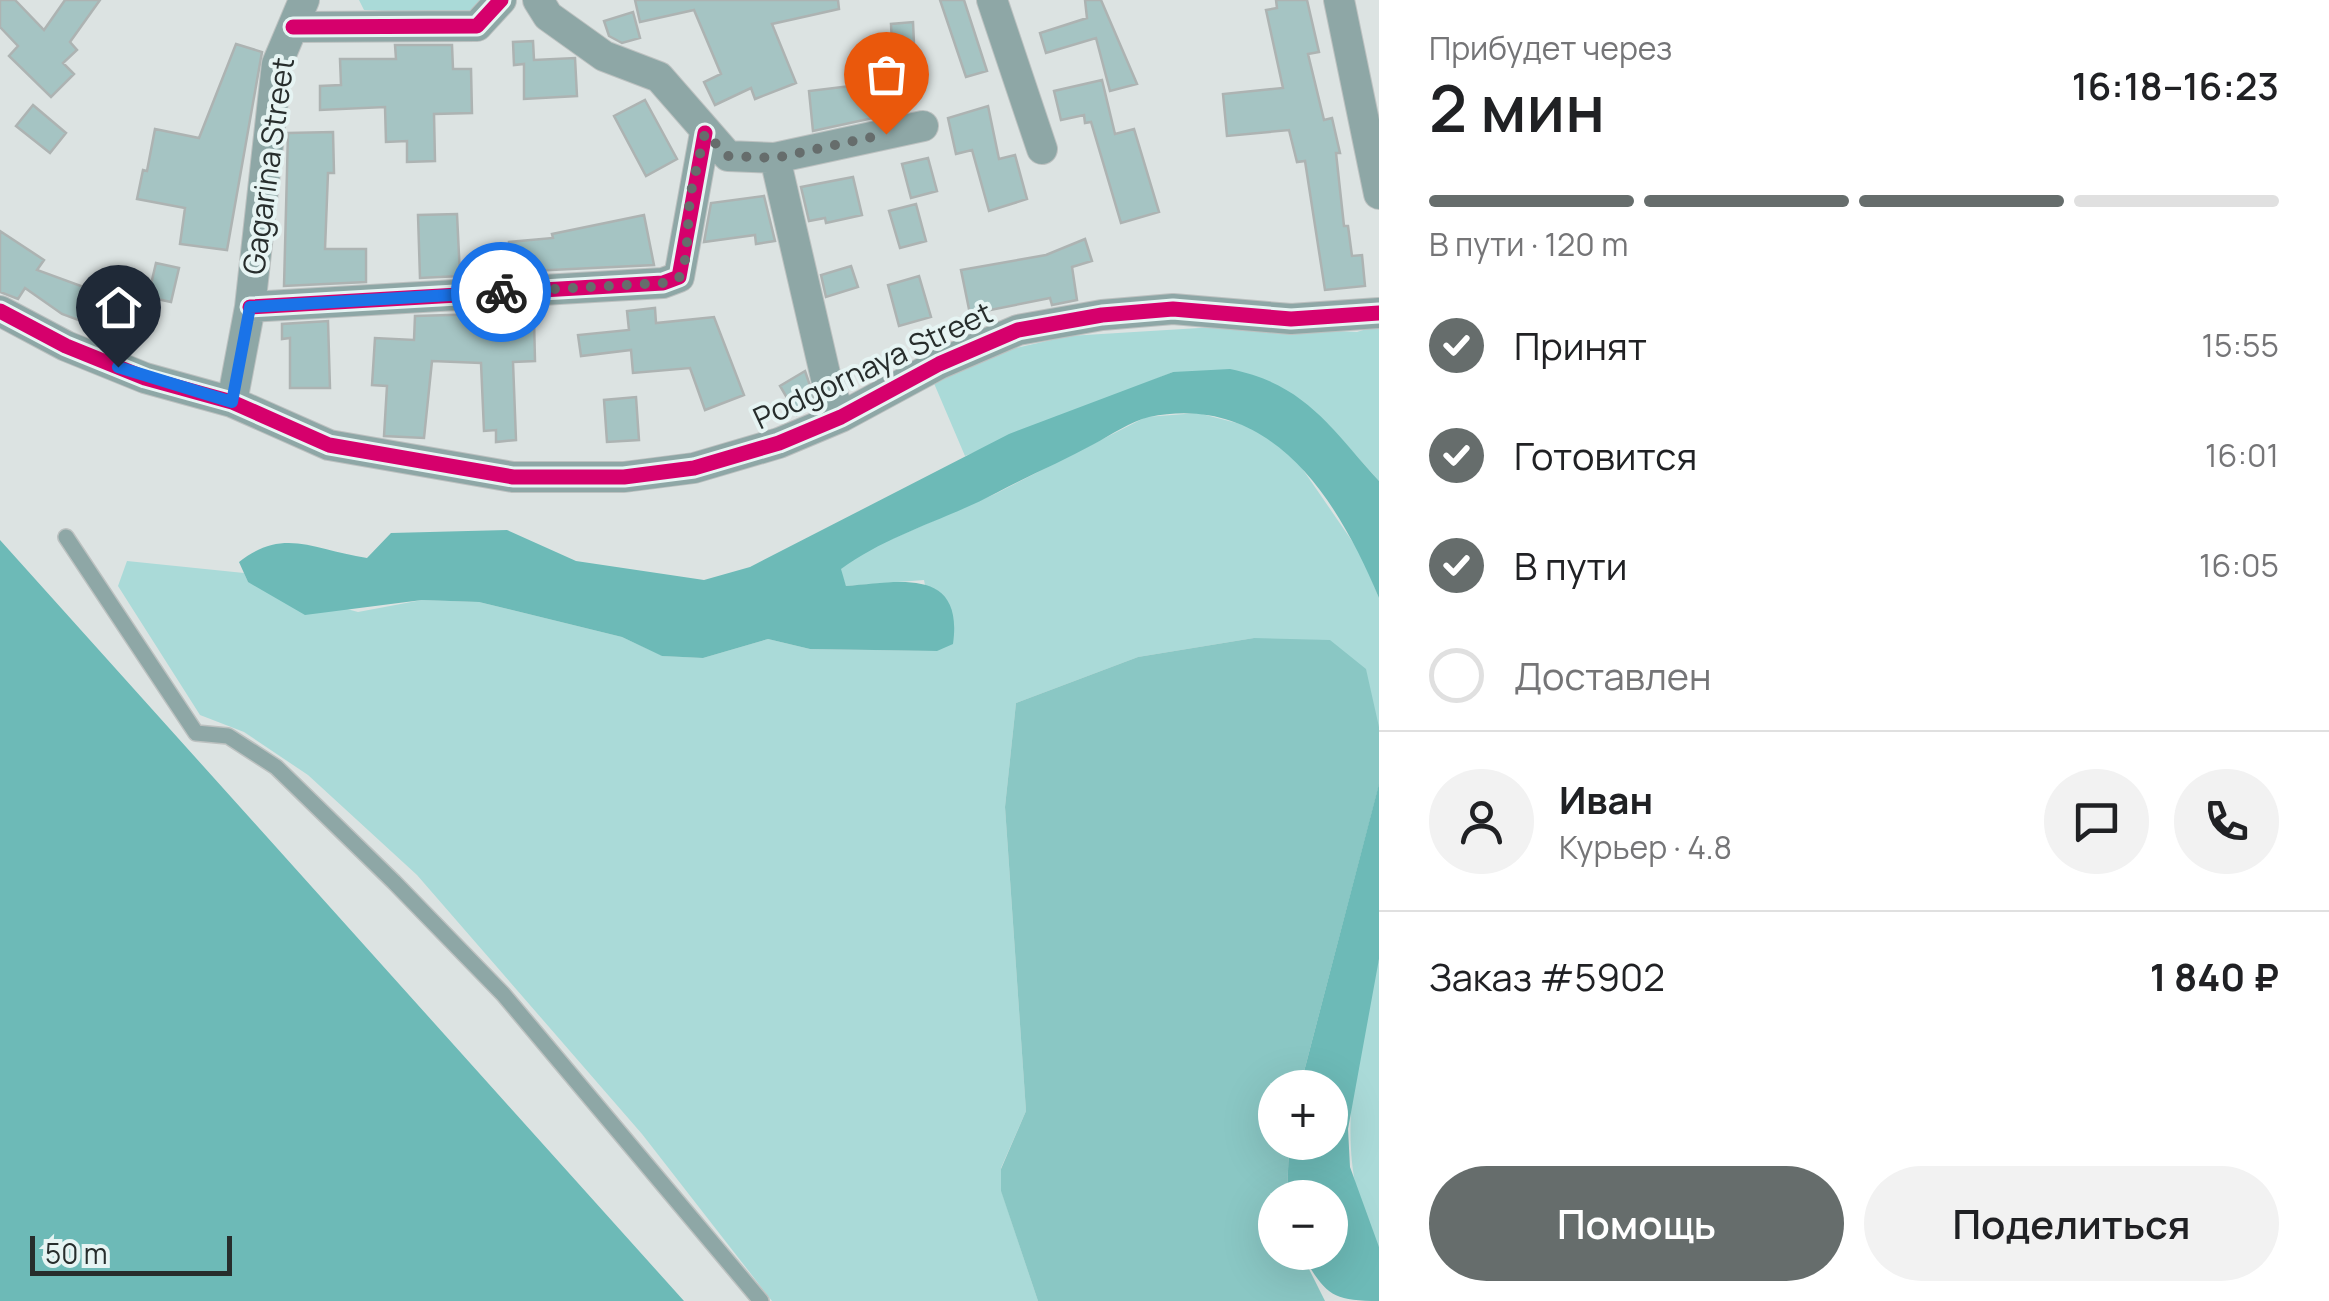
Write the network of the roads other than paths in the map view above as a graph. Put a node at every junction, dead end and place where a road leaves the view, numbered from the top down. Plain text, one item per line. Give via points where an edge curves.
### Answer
1 (501, 0) edge
2 (538, 0) edge
3 (992, 0) edge
4 (1339, 0) edge
5 (298, 13) edge
6 (923, 126) dead end
7 (705, 133) junction
8 (1042, 148) dead end
9 (775, 158) junction
10 (1379, 194) edge
11 (250, 307) junction
12 (0, 311) edge
13 (1379, 313) edge
14 (232, 402) junction
15 (842, 417) junction
16 (66, 537) dead end
17 (761, 1301) edge

1 - 5 street, Gagarina Street via 477,26
2 - 7 street via 548,16 604,56 659,77
3 - 8 street
4 - 10 street
5 - 11 street, Gagarina Street via 277,64
6 - 9 street
7 - 9 street via 728,156
7 - 11 street, Gagarina Street via 679,278
9 - 15 street via 821,359
11 - 14 street, Gagarina Street
12 - 14 street, Podgornaya Street via 145,378
13 - 15 street, Podgornaya Street via 1291,319 1173,309 1018,330
14 - 15 street, Podgornaya Street via 330,445 513,477 624,477 694,468
16 - 17 lane via 196,733 228,736 276,767 394,882 503,994

